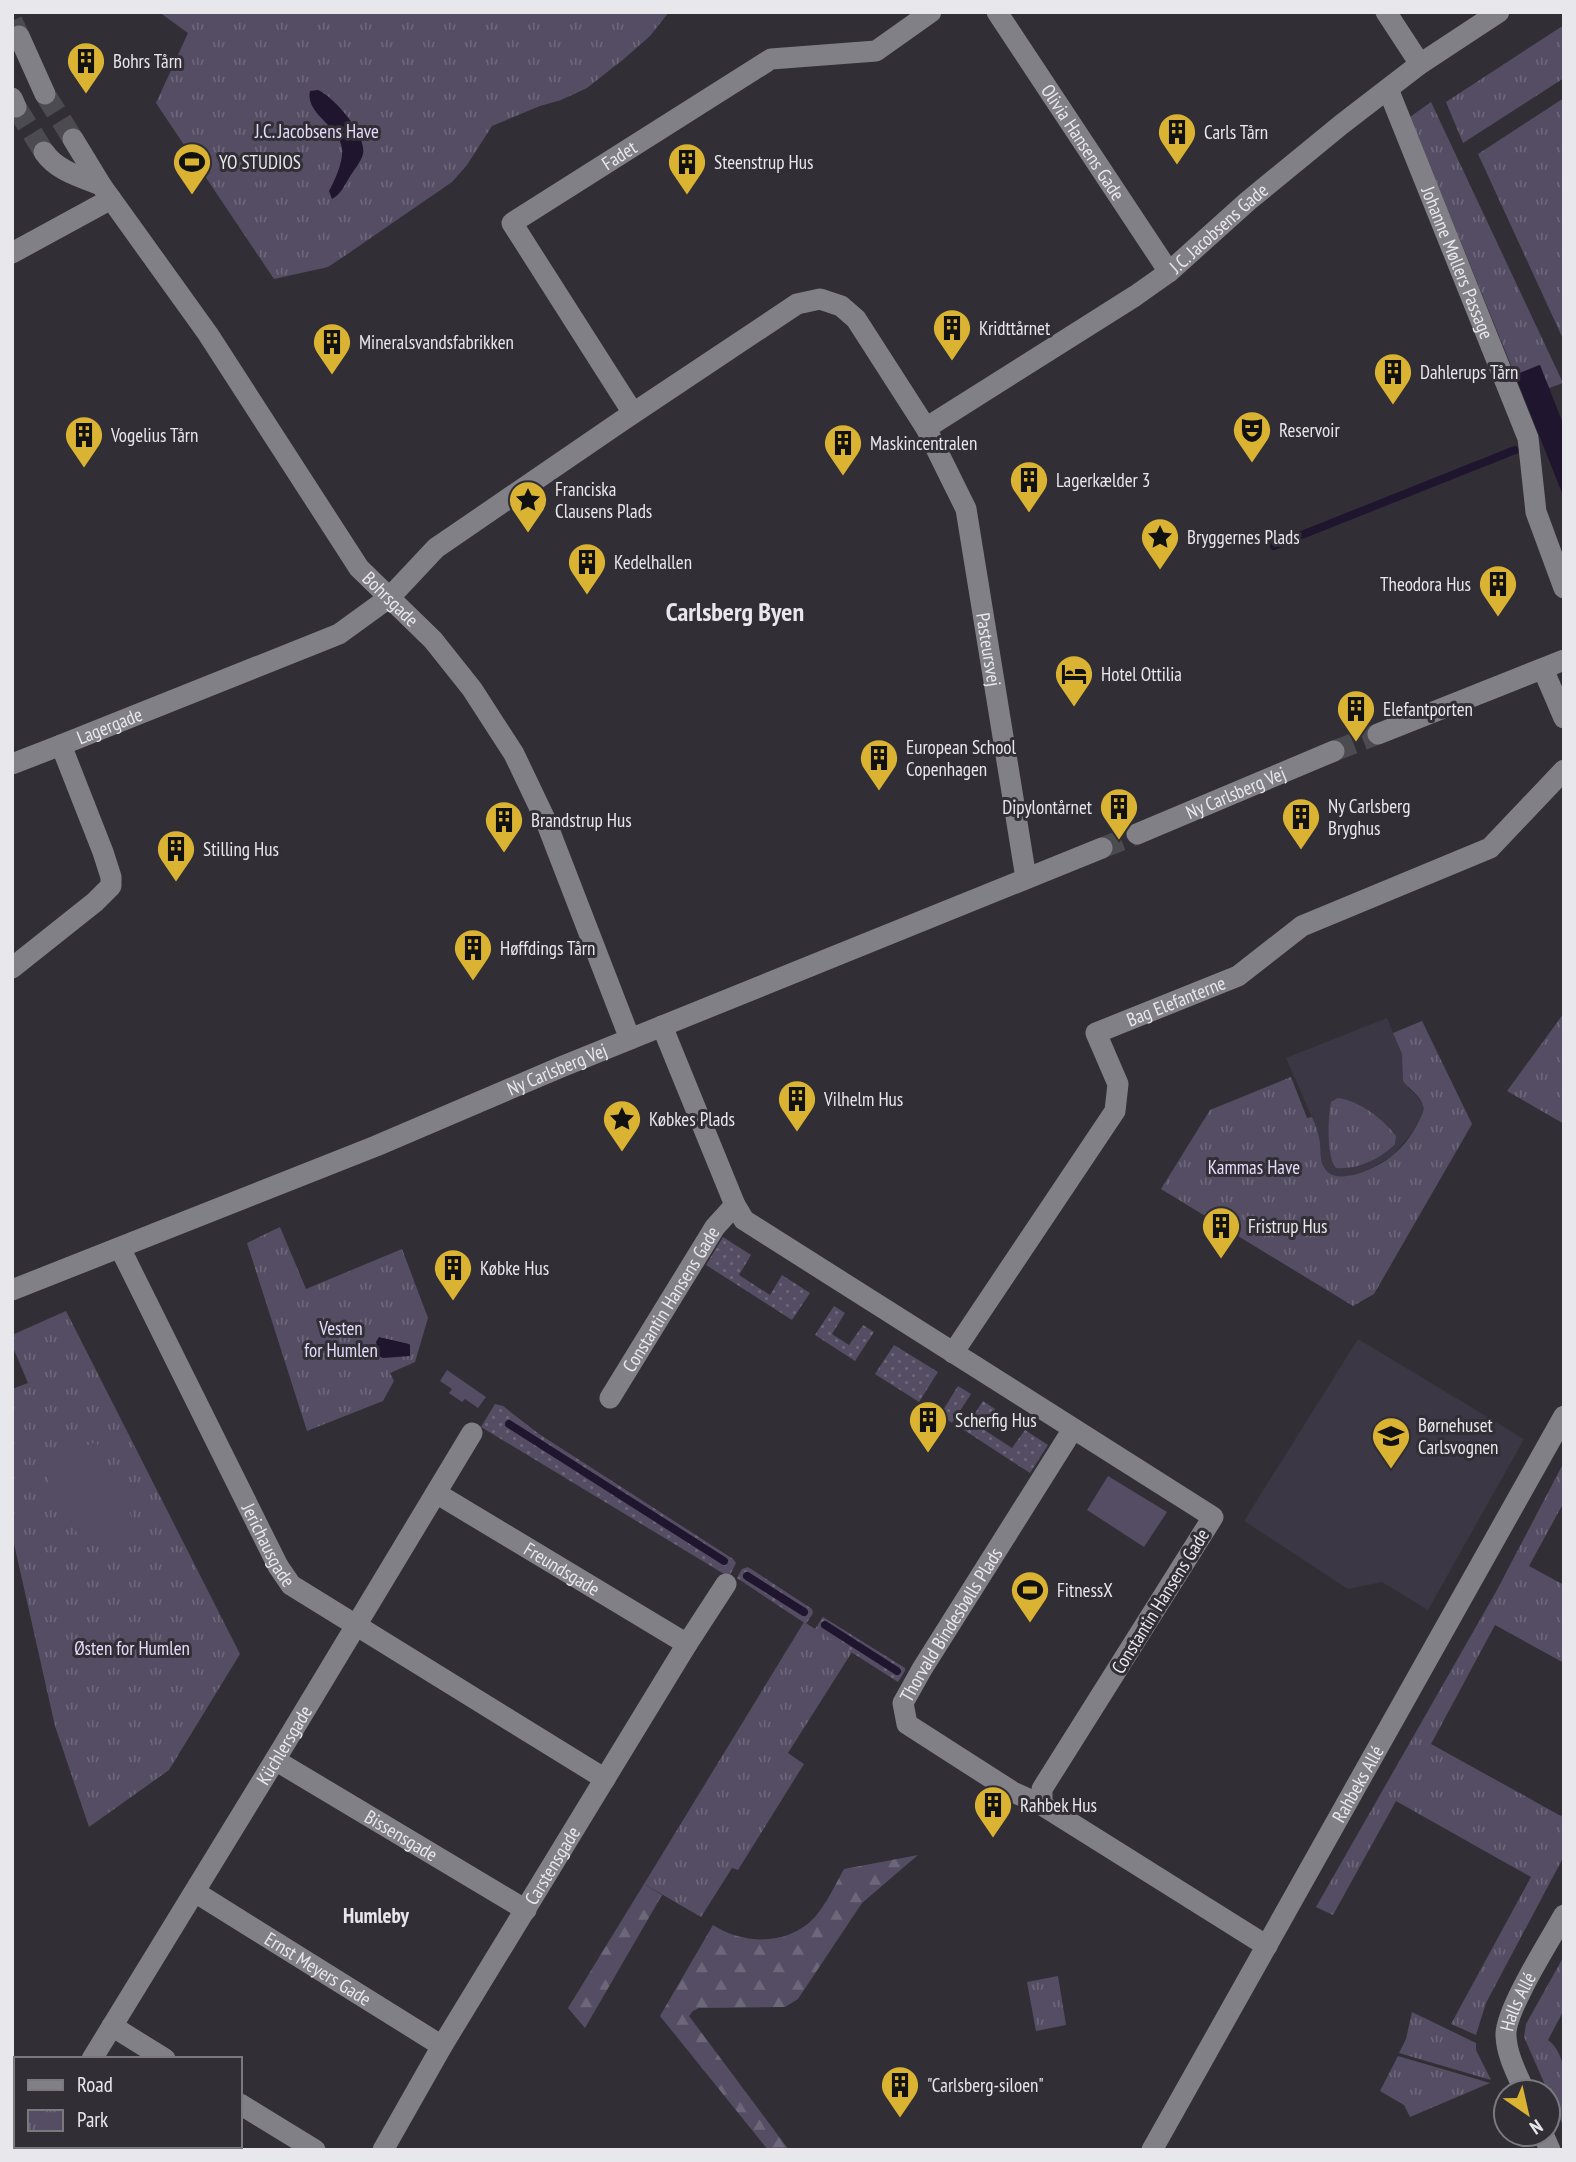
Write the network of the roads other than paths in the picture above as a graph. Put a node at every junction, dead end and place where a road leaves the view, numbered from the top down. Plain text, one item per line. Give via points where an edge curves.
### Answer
1 (931, 12) edge
2 (997, 12) edge
3 (1386, 12) edge
4 (1499, 12) edge
5 (19, 36) dead end
6 (1420, 64) junction
7 (1388, 89) junction
8 (46, 94) tunnel mouth
9 (73, 139) tunnel mouth
10 (44, 152) tunnel mouth
11 (106, 192) junction
12 (12, 253) edge
13 (1169, 272) junction
14 (632, 413) junction
15 (926, 428) junction
16 (1564, 588) edge
17 (390, 597) junction
18 (1564, 660) edge
19 (1543, 668) junction
20 (1564, 718) edge
21 (1378, 734) tunnel mouth
22 (61, 745) junction
23 (1334, 751) tunnel mouth
24 (12, 764) edge
25 (1564, 770) edge
26 (1136, 834) tunnel mouth
27 (1102, 848) tunnel mouth
28 (1026, 878) junction
29 (12, 968) edge
30 (662, 1026) junction
31 (630, 1039) junction
32 (735, 1205) junction
33 (120, 1248) junction
34 (12, 1290) edge
35 (953, 1353) junction
36 (610, 1398) dead end
37 (1564, 1416) edge
38 (1073, 1429) junction
39 (472, 1433) dead end
40 (436, 1493) junction
41 (726, 1584) dead end
42 (356, 1626) junction
43 (687, 1644) junction
44 (275, 1760) junction
45 (605, 1779) junction
46 (1042, 1805) junction
47 (195, 1892) junction
48 (526, 1910) junction
49 (1564, 1915) edge
50 (1267, 1946) junction
51 (112, 2026) junction
52 (442, 2046) junction
53 (93, 2057) edge
54 (162, 2057) edge
55 (1519, 2078) edge
56 (242, 2105) edge
57 (315, 2150) edge
58 (383, 2150) edge
59 (1152, 2150) edge

1 - 14 street, Fadet via 876,51 771,59 512,223
2 - 13 street, Olivia Hansens Gade
3 - 6 street
4 - 6 street, J.C. Jacobsens Gade
5 - 8 street
6 - 7 street, J.C. Jacobsens Gade
7 - 13 street, J.C. Jacobsens Gade via 1248,201
7 - 16 street, Johanne Møllers Passage via 1528,439 1536,512
9 - 11 street, Bohrsgade
10 - 11 street via 61,169
11 - 12 street
11 - 17 street, Bohrsgade via 208,334 359,568
13 - 15 street, J.C. Jacobsens Gade
14 - 15 street via 797,304 820,299 841,306 856,319
14 - 17 street via 436,548
15 - 28 street, Pasteursvej via 966,509
17 - 22 street, Lagergade via 339,634
17 - 31 street, Bohrsgade via 472,689 514,754 545,819
18 - 19 street
19 - 20 street
19 - 21 street
22 - 24 street
22 - 29 street, Lagergade via 103,852 111,886
23 - 26 street, Ny Carlsberg Vej
25 - 35 street, Bag Elefanterne via 1490,848 1302,926 1238,976 1096,1033 1118,1084 1115,1111
27 - 28 street, Ny Carlsberg Vej
28 - 30 street, Ny Carlsberg Vej
30 - 31 street, Ny Carlsberg Vej
30 - 32 street, Constantin Hansens Gade
31 - 33 street, Ny Carlsberg Vej
32 - 35 street, Constantin Hansens Gade via 744,1220
32 - 36 street, Constantin Hansens Gade via 715,1227
33 - 34 street, Ny Carlsberg Vej
33 - 42 street, Jerichausgade via 278,1566 291,1585
35 - 38 street, Constantin Hansens Gade
37 - 50 street, Rahbeks Allé
38 - 46 street, Thorvald Bindesbølls Plads via 903,1703 907,1724 1013,1792
38 - 46 street, Constantin Hansens Gade via 1213,1517 1042,1789
39 - 40 street, Küchlersgade
40 - 42 street, Küchlersgade
40 - 43 street, Freundsgade
41 - 43 street, Carstensgade
42 - 44 street, Küchlersgade
42 - 45 street, Jerichausgade
43 - 45 street, Carstensgade
44 - 47 street, Küchlersgade
44 - 48 street, Bissensgade
45 - 48 street, Carstensgade
46 - 50 street
47 - 51 street, Küchlersgade
47 - 52 street, Ernst Meyers Gade
48 - 52 street, Carstensgade
49 - 55 street, Halls Allé via 1510,2014 1505,2033
50 - 59 street, Rahbeks Allé
51 - 53 street, Küchlersgade
51 - 54 street
52 - 58 street, Carstensgade
56 - 57 street

